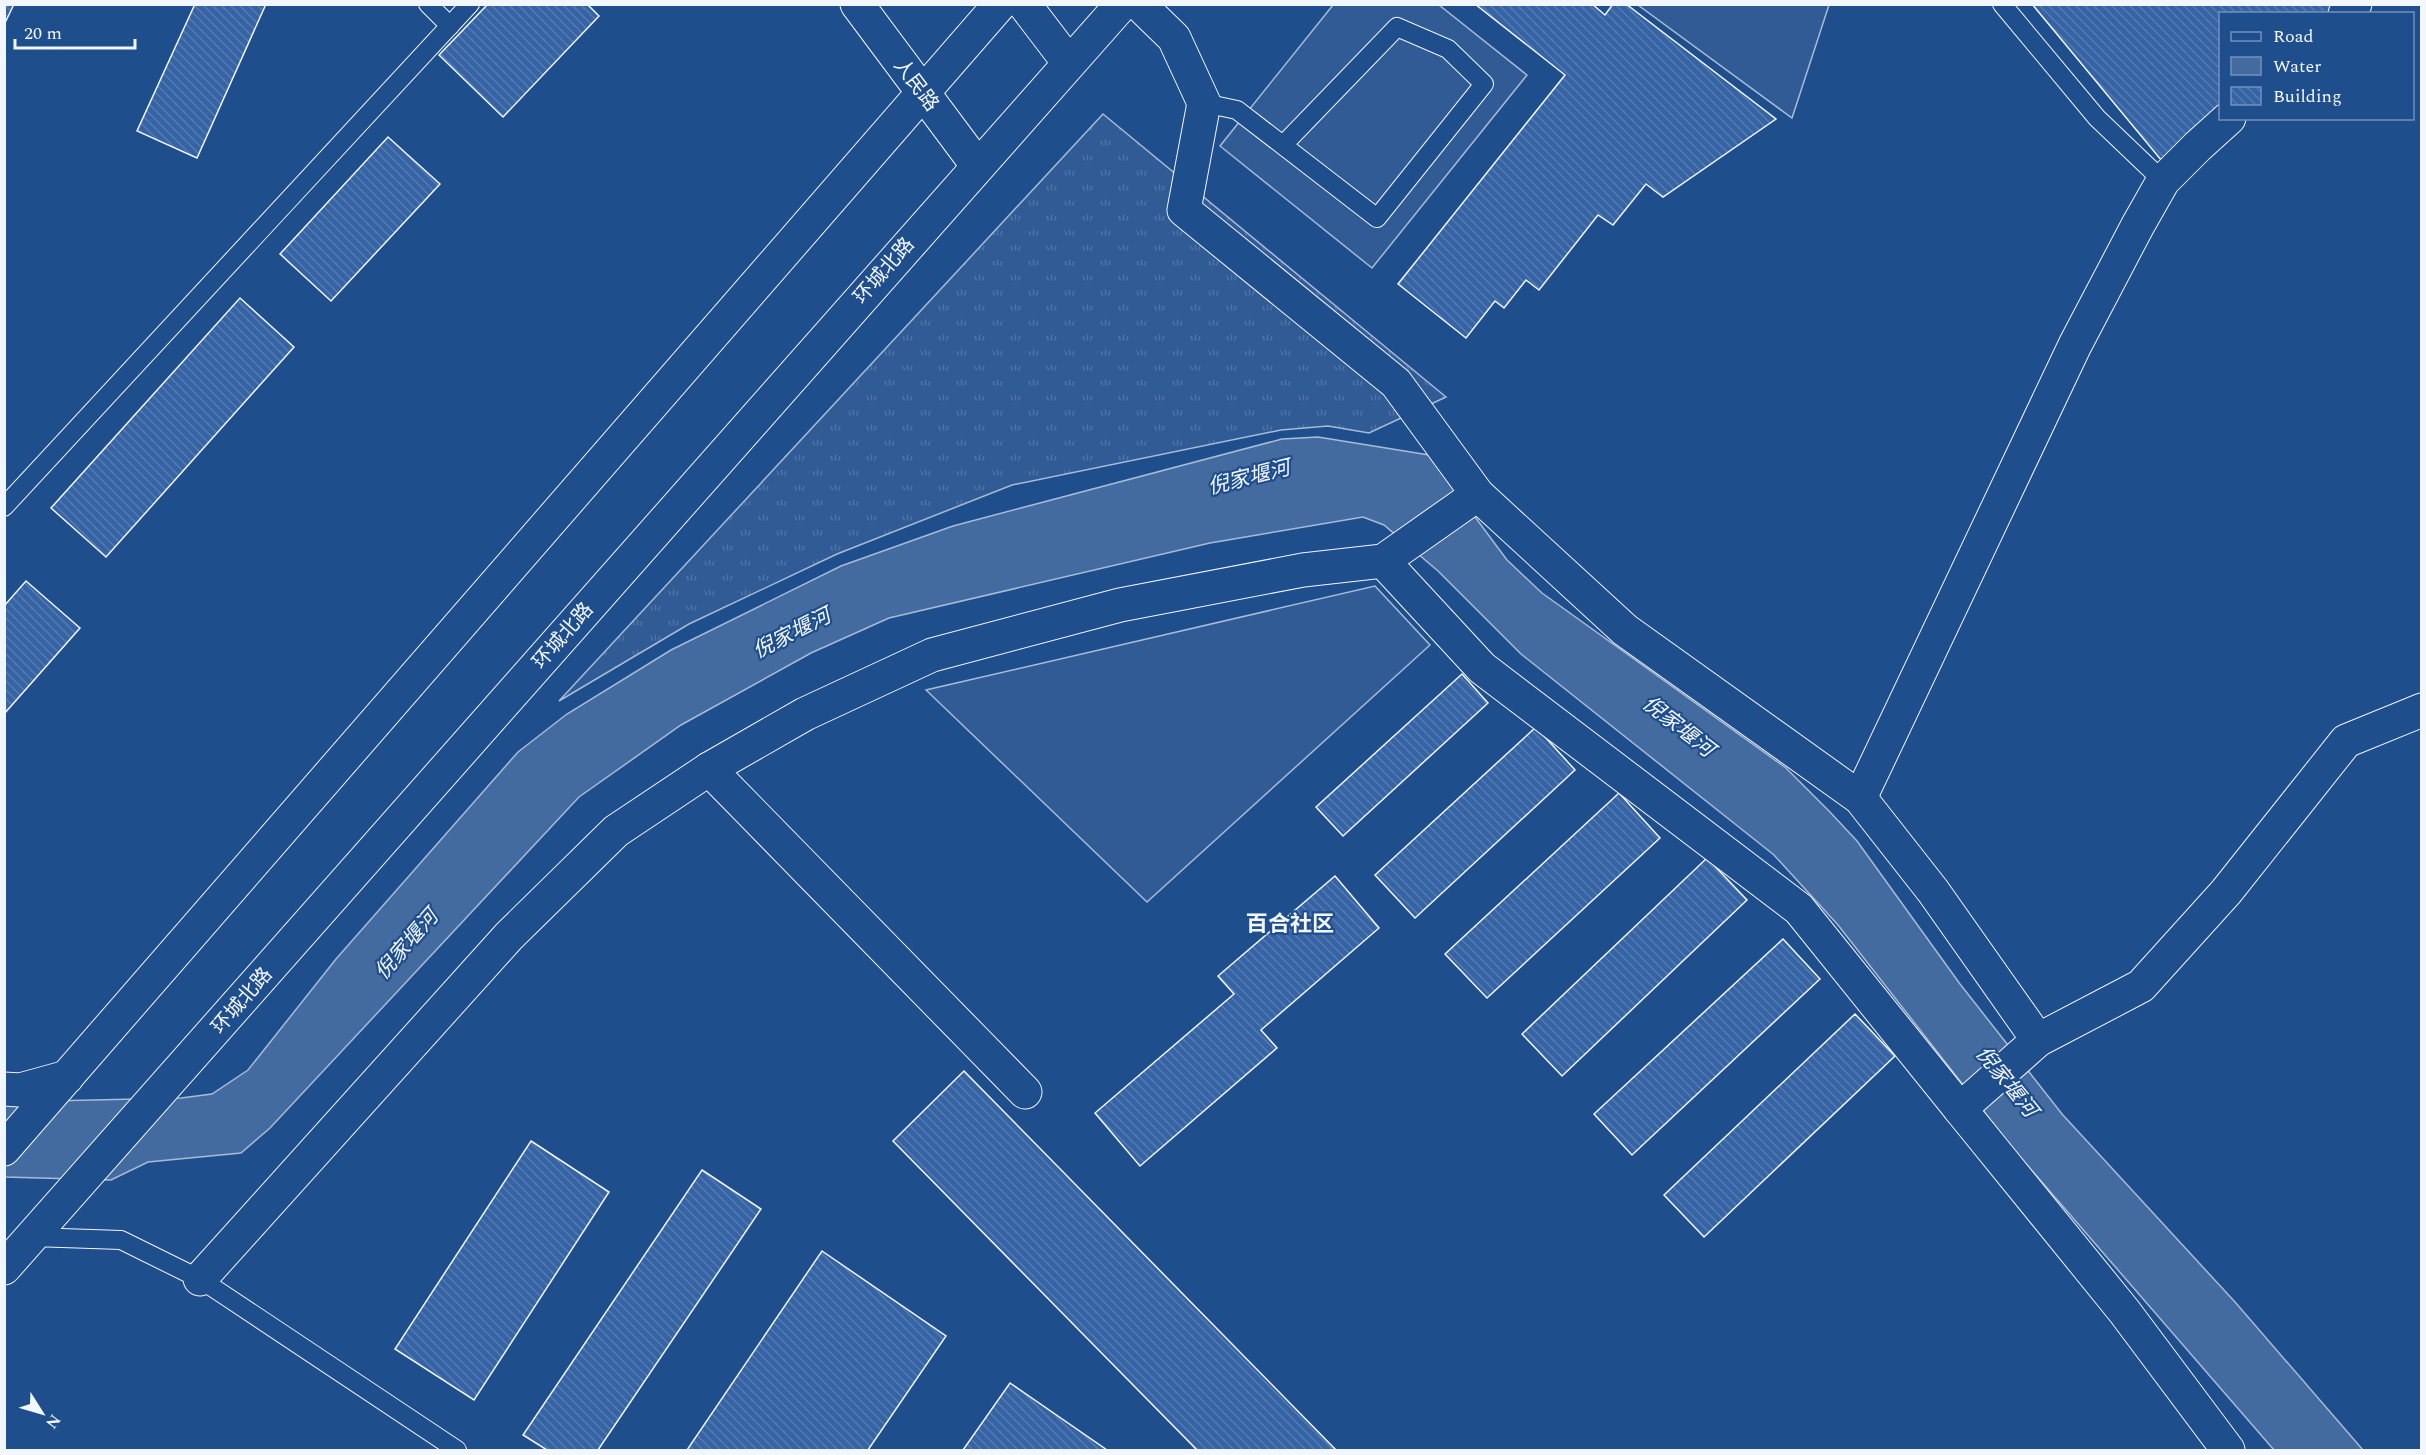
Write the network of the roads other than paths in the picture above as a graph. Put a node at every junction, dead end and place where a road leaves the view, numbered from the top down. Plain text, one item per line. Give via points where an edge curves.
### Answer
1 (428, 4) edge
2 (470, 4) edge
3 (857, 4) edge
4 (1000, 4) edge
5 (1024, 4) edge
6 (1122, 4) edge
7 (1139, 4) edge
8 (2002, 4) edge
9 (450, 26) junction
10 (1069, 63) junction
11 (922, 95) junction
12 (1204, 103) junction
13 (2227, 120) edge
14 (1283, 145) junction
15 (977, 165) junction
16 (2163, 181) junction
17 (1476, 496) junction
18 (4, 507) edge
19 (1384, 561) junction
20 (2421, 710) edge
21 (709, 769) junction
22 (1860, 798) junction
23 (2037, 1040) junction
24 (67, 1077) junction
25 (4, 1089) edge
26 (1025, 1092) dead end
27 (1961, 1107) junction
28 (4, 1149) edge
29 (40, 1228) junction
30 (4, 1268) edge
31 (200, 1278) junction
32 (457, 1450) edge
33 (2228, 1450) edge

1 - 9 lane
2 - 9 lane
3 - 11 street, 人民路
4 - 11 street
5 - 10 street
6 - 10 street, 环城北路
7 - 12 street via 1174,38
8 - 16 lane via 2097,118
9 - 18 lane
10 - 15 street, 环城北路
11 - 15 street, 人民路
11 - 24 street
12 - 14 lane via 1237,110
12 - 17 street via 1184,210 1396,383
13 - 16 street
14 - 14 lane via 1377,218 1484,84 1448,49 1397,27
15 - 29 street, 环城北路
16 - 22 street via 2075,345
17 - 19 street
17 - 22 street via 1625,630
19 - 21 street via 1303,570 1120,605 932,655 805,714
19 - 27 street via 1482,668 1799,909
20 - 23 street via 2346,741 2226,892 2141,987
21 - 26 street
21 - 31 street via 616,831 509,936
22 - 23 street via 1933,891
23 - 27 street
24 - 25 street via 20,1090
24 - 28 street
27 - 33 street via 2124,1311
29 - 30 street, 环城北路
29 - 31 lane via 121,1240
31 - 32 lane

